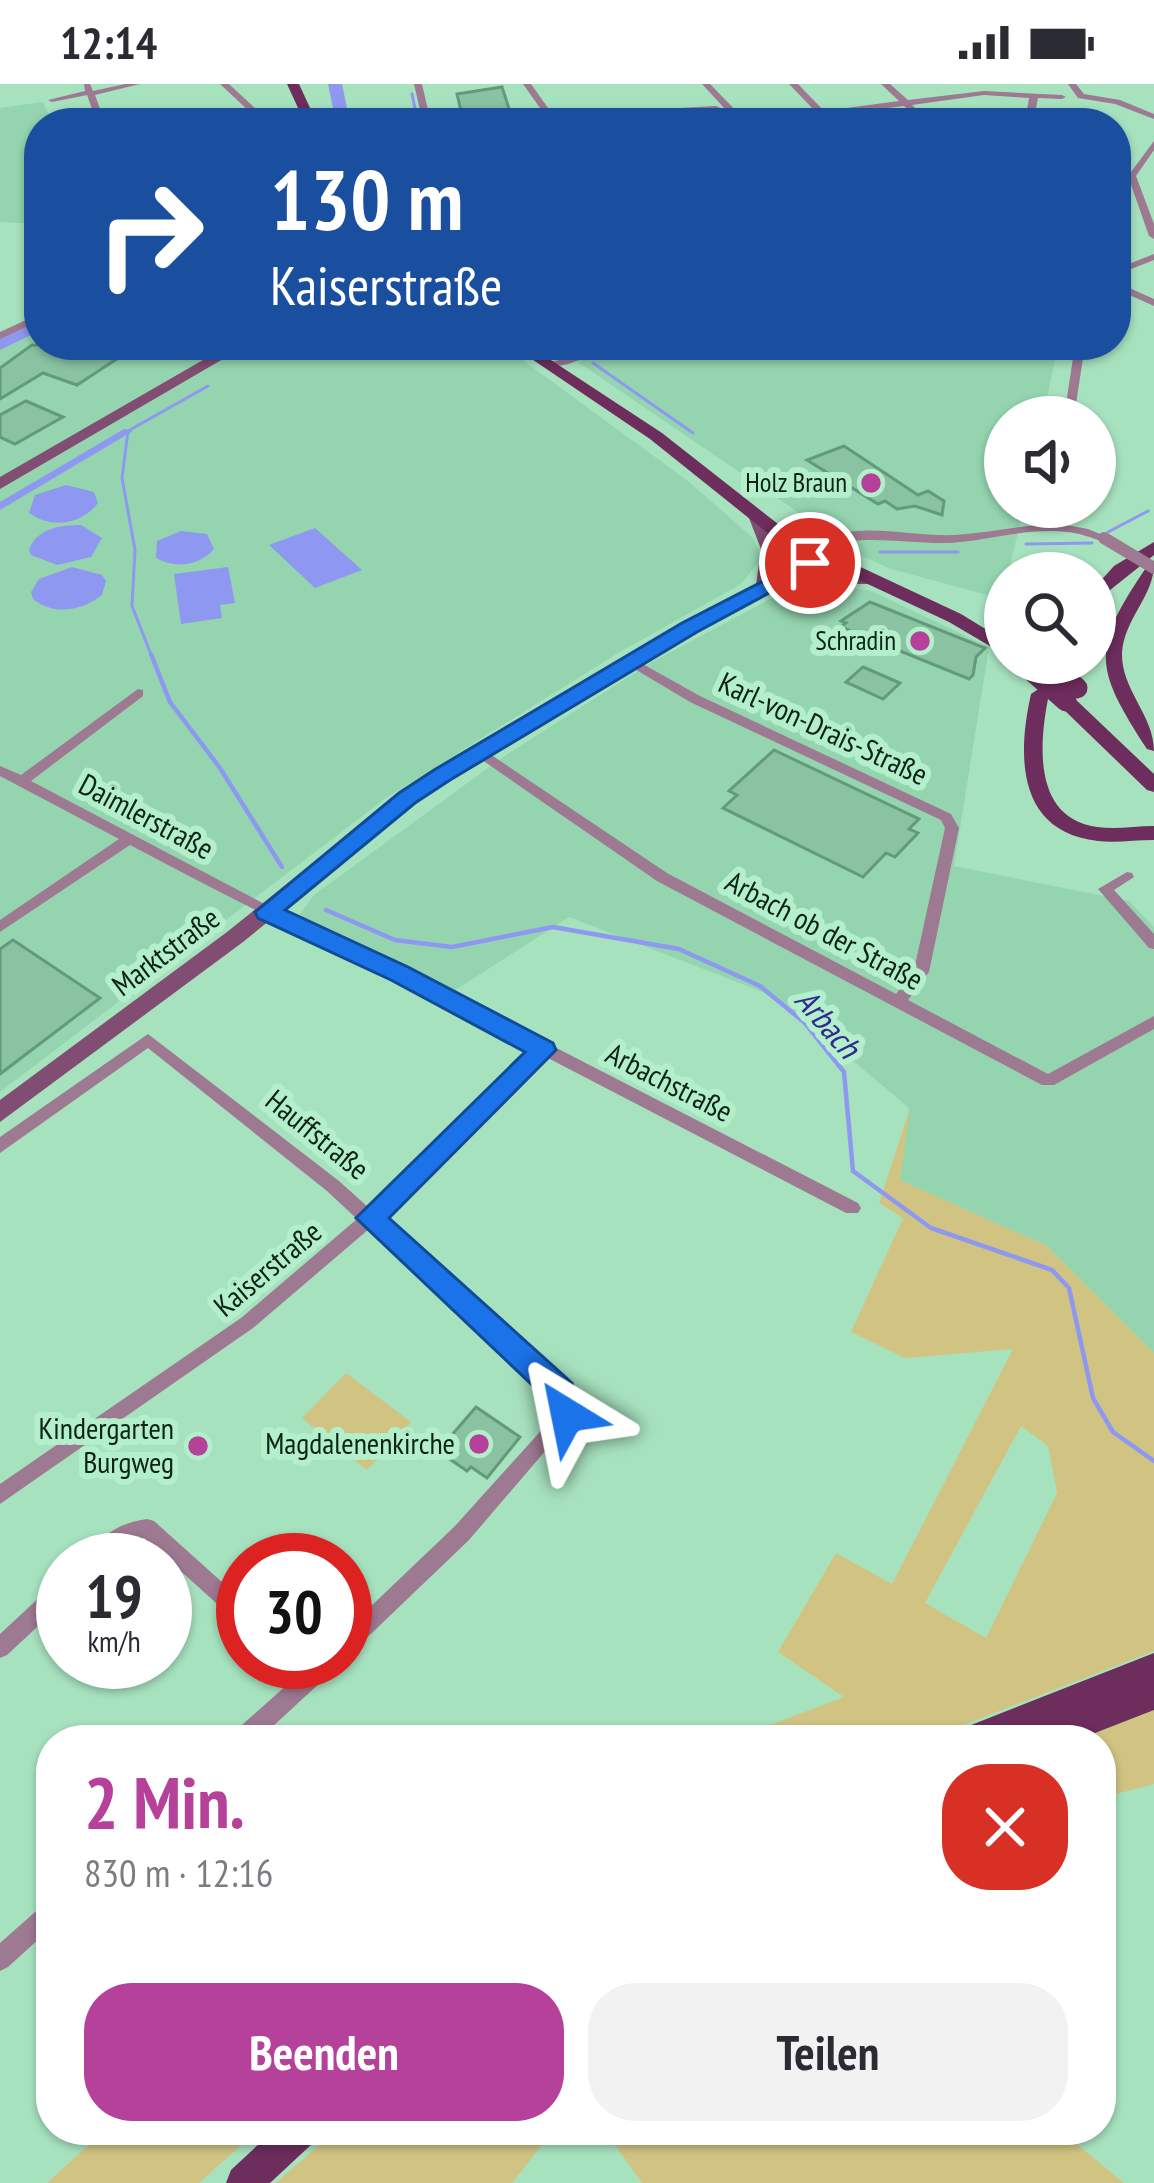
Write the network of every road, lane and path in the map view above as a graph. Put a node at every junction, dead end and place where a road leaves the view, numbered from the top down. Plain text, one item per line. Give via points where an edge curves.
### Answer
1 (136, 84) edge
2 (224, 84) edge
3 (706, 84) edge
4 (793, 84) edge
5 (885, 84) edge
6 (958, 84) edge
7 (1072, 84) edge
8 (1100, 84) edge
9 (992, 88) edge
10 (89, 90) edge
11 (967, 95) junction
12 (1034, 95) junction
13 (1062, 97) dead end
14 (1102, 99) junction
15 (52, 100) dead end
16 (905, 103) junction
17 (251, 108) edge
18 (730, 108) edge
19 (817, 108) edge
20 (844, 108) edge
21 (911, 108) edge
22 (1032, 108) edge
23 (1128, 108) edge
24 (1154, 144) edge
25 (1150, 213) edge
26 (1154, 236) edge
27 (214, 360) edge
28 (1078, 360) edge
29 (557, 361) joint
30 (1072, 396) edge
31 (0, 484) edge
32 (757, 518) junction
33 (1017, 528) edge
34 (1066, 528) edge
35 (1154, 544) edge
36 (820, 550) junction
37 (1154, 558) edge
38 (1116, 561) edge
39 (1154, 568) edge
40 (1116, 575) edge
41 (867, 580) junction
42 (773, 581) junction
43 (1116, 586) edge
44 (984, 619) edge
45 (984, 636) edge
46 (632, 662) junction
47 (1054, 684) edge
48 (1063, 684) edge
49 (138, 693) dead end
50 (1040, 694) dead end
51 (1071, 695) junction
52 (1154, 745) edge
53 (479, 753) junction
54 (0, 770) edge
55 (1150, 775) edge
56 (22, 781) junction
57 (1128, 833) junction
58 (1154, 833) edge
59 (130, 838) junction
60 (1127, 877) dead end
61 (267, 912) junction
62 (0, 927) edge
63 (1154, 944) edge
64 (898, 1000) junction
65 (1154, 1022) edge
66 (543, 1050) junction
67 (0, 1113) edge
68 (0, 1146) edge
69 (851, 1208) dead end
70 (370, 1218) junction
71 (0, 1495) edge
72 (124, 1533) edge
73 (153, 1533) edge
74 (192, 1568) edge
75 (216, 1590) edge
76 (36, 1614) edge
77 (372, 1620) edge
78 (0, 1648) edge
79 (1154, 1668) edge
80 (291, 1689) edge
81 (1154, 1695) edge
82 (256, 1725) edge
83 (1010, 1725) edge
84 (1075, 1725) edge
85 (36, 1927) edge
86 (0, 1959) edge
87 (284, 2145) edge
88 (244, 2183) edge

1 - 10 street
2 - 17 street
3 - 18 street
4 - 19 street
5 - 16 street
6 - 11 street
7 - 14 street via 1081,96
8 - 14 street
9 - 11 street
9 - 12 street
10 - 15 street
11 - 16 street
12 - 13 street
12 - 22 street
14 - 23 street
16 - 20 street
16 - 21 street
24 - 25 street via 1132,175
25 - 26 street
27 - 31 main road
28 - 30 street
29 - 32 main road
29 - 36 main road via 696,450
32 - 36 main road
32 - 42 main road via 768,536
33 - 36 street via 969,539 866,533
34 - 39 street, bridge via 1104,538
35 - 38 main road
35 - 40 main road
36 - 41 main road
36 - 42 main road, Marktstraße
36 - 44 main road
37 - 43 main road
39 - 52 main road via 1120,619 1112,652 1120,691
41 - 42 main road
41 - 45 main road
42 - 46 main road, Marktstraße
46 - 53 main road, Marktstraße
46 - 64 street, Karl-von-Drais-Straße via 946,817 952,828 921,972
47 - 51 main road, bridge
48 - 51 main road, bridge
49 - 56 street
50 - 57 main road via 1032,764 1045,807 1088,833
51 - 55 main road
53 - 61 main road, Marktstraße via 407,798
53 - 64 street, Arbach ob der Straße via 662,877
54 - 56 street, Daimlerstraße
55 - 57 main road via 1151,806
56 - 59 street, Daimlerstraße
57 - 58 main road
59 - 61 street, Daimlerstraße
59 - 62 street
60 - 63 street via 1105,889
61 - 66 street, Arbachstraße
61 - 67 main road, Marktstraße
64 - 65 street, Arbach ob der Straße via 1048,1081
66 - 69 street, Arbachstraße
66 - 70 street, Kaiserstraße
68 - 70 street, Hauffstraße via 148,1040
70 - 71 street, Kaiserstraße via 248,1323
70 - 77 street, Hauffstraße via 562,1393 567,1415
72 - 73 street
74 - 75 street
76 - 78 street
79 - 83 main road
80 - 82 street
81 - 84 main road
85 - 86 street
87 - 88 main road

